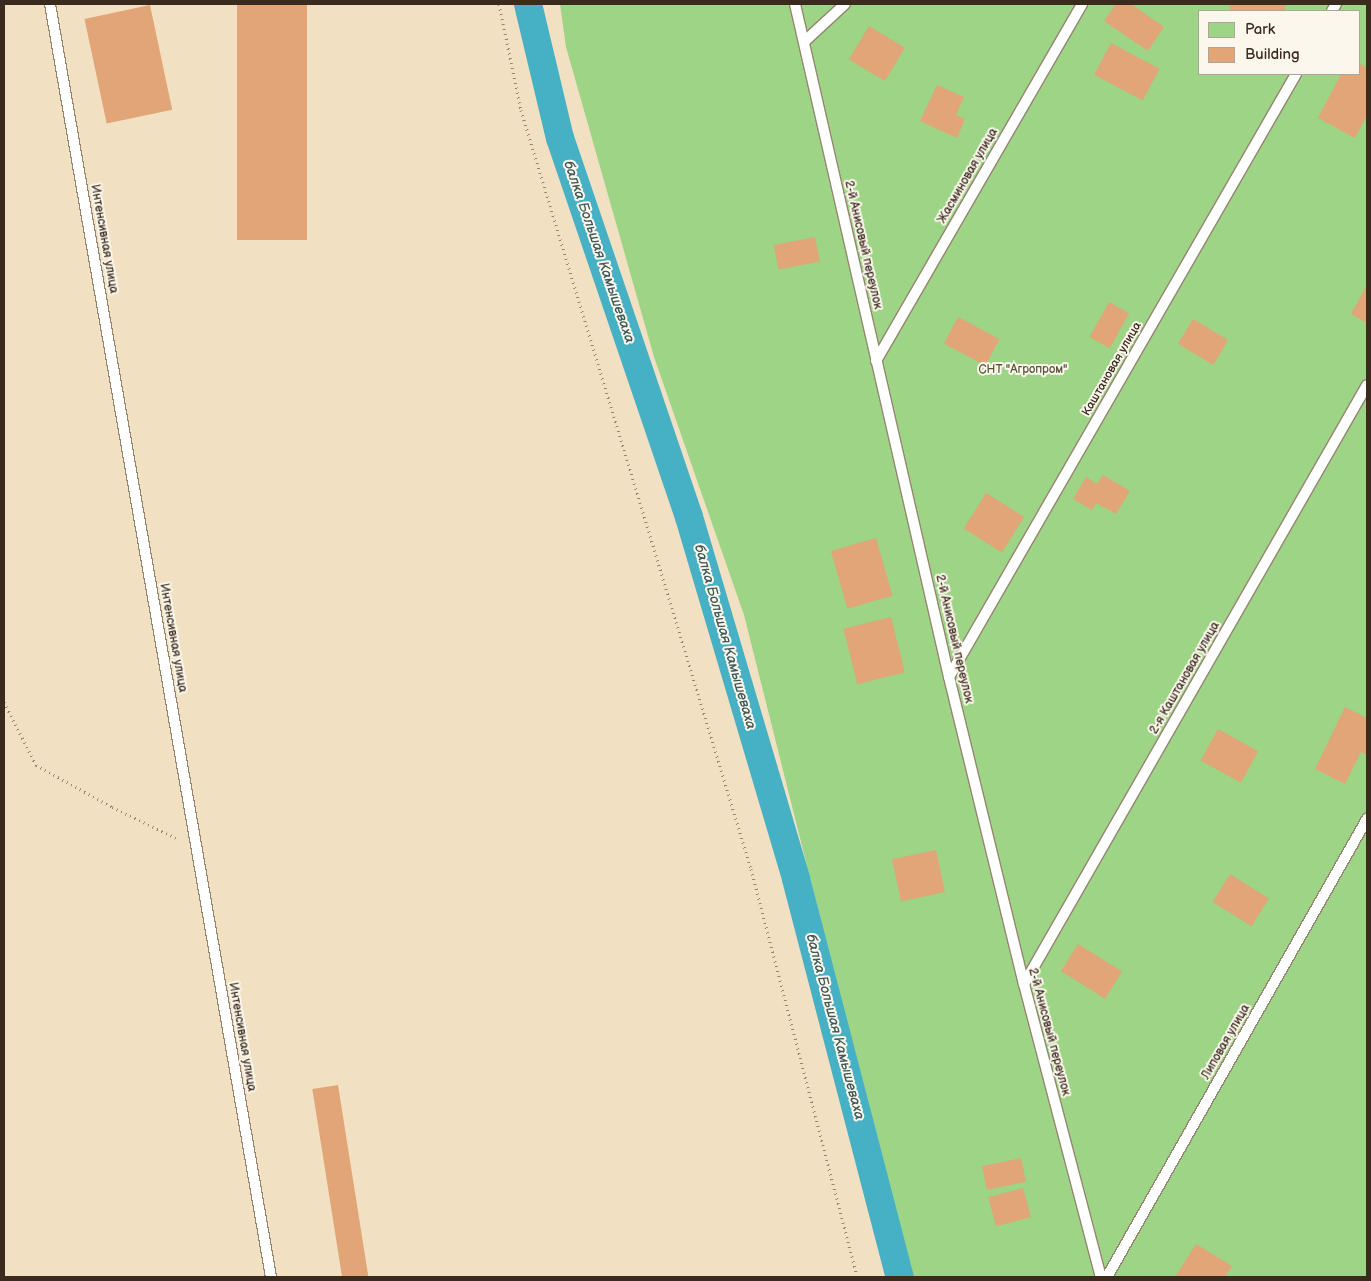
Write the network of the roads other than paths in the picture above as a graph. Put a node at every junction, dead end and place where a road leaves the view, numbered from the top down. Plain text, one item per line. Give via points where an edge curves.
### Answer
1 (50, 4) edge
2 (795, 4) edge
3 (845, 4) edge
4 (1082, 4) edge
5 (805, 41) junction
6 (1295, 75) edge
7 (876, 361) junction
8 (1367, 385) edge
9 (949, 677) junction
10 (1367, 820) edge
11 (1024, 984) junction
12 (271, 1277) edge
13 (1101, 1277) edge
14 (1107, 1277) edge

1 - 12 lane, Интенсивная улица
2 - 5 lane, 2-й Анисовый переулок
3 - 5 lane
4 - 7 lane, Жасминовая улица
5 - 7 lane, 2-й Анисовый переулок
6 - 9 lane, Каштановая улица
7 - 9 lane, 2-й Анисовый переулок
8 - 11 lane, 2-я Каштановая улица
9 - 11 lane, 2-й Анисовый переулок
10 - 14 lane, Липовая улица
11 - 13 lane, 2-й Анисовый переулок

